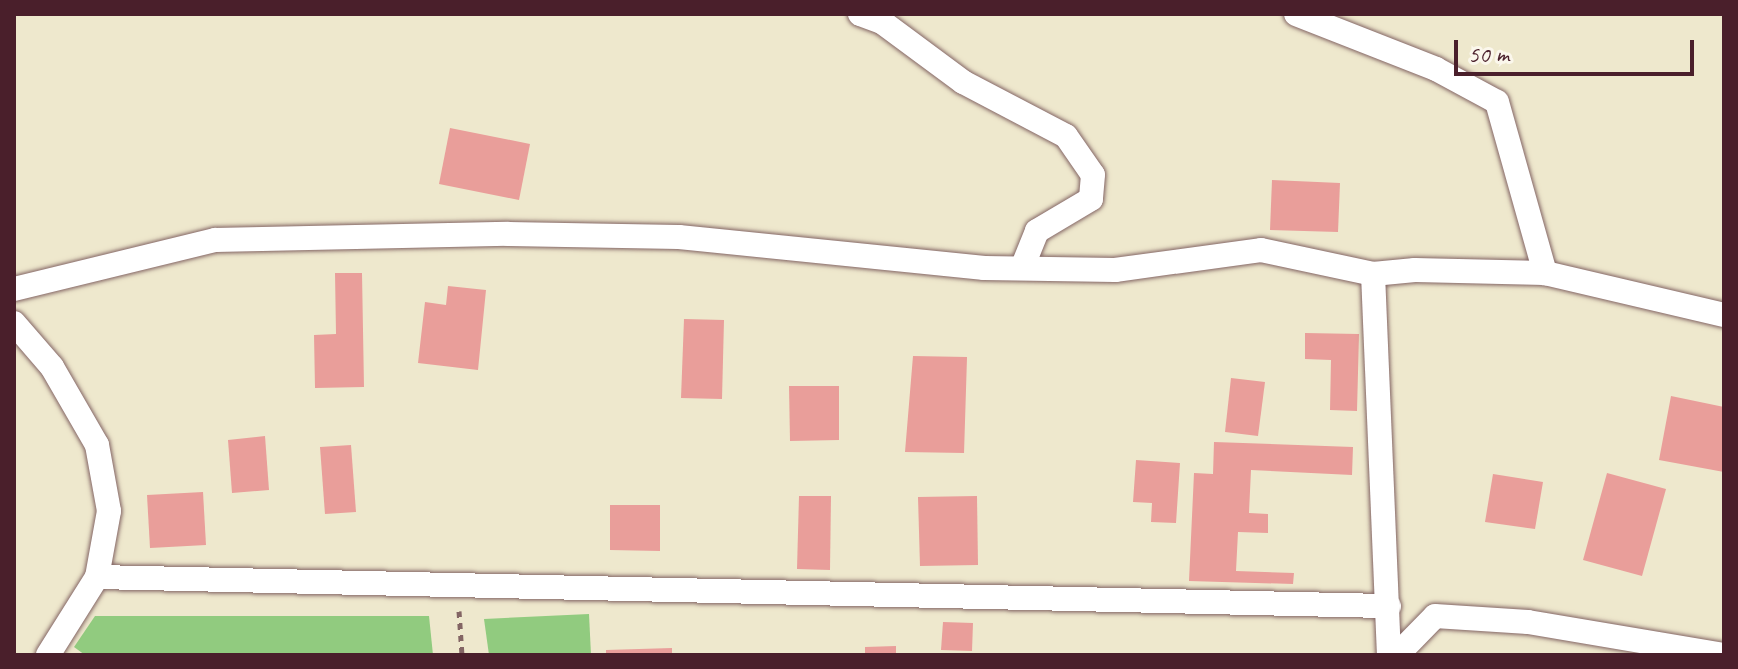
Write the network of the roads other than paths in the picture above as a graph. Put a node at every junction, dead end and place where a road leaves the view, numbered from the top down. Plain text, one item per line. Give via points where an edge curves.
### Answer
1 (860, 14) edge
2 (1296, 14) edge
3 (1022, 268) junction
4 (1545, 273) junction
5 (1373, 274) junction
6 (14, 289) edge
7 (1724, 315) edge
8 (14, 323) edge
9 (97, 577) junction
10 (1389, 606) junction
11 (48, 655) edge
12 (1389, 655) edge
13 (1397, 655) edge
14 (1724, 655) edge

1 - 3 street via 882,22 963,82 1066,136 1093,175 1091,199 1037,231
2 - 4 street via 1436,69 1497,102
3 - 5 street via 1115,270 1261,250
3 - 6 street via 829,256 679,237 508,234 215,240
4 - 5 street
4 - 7 street
5 - 10 street
8 - 9 street via 52,367 97,445 109,511
9 - 10 street
9 - 11 street
10 - 12 street
13 - 14 street via 1435,616 1528,622

